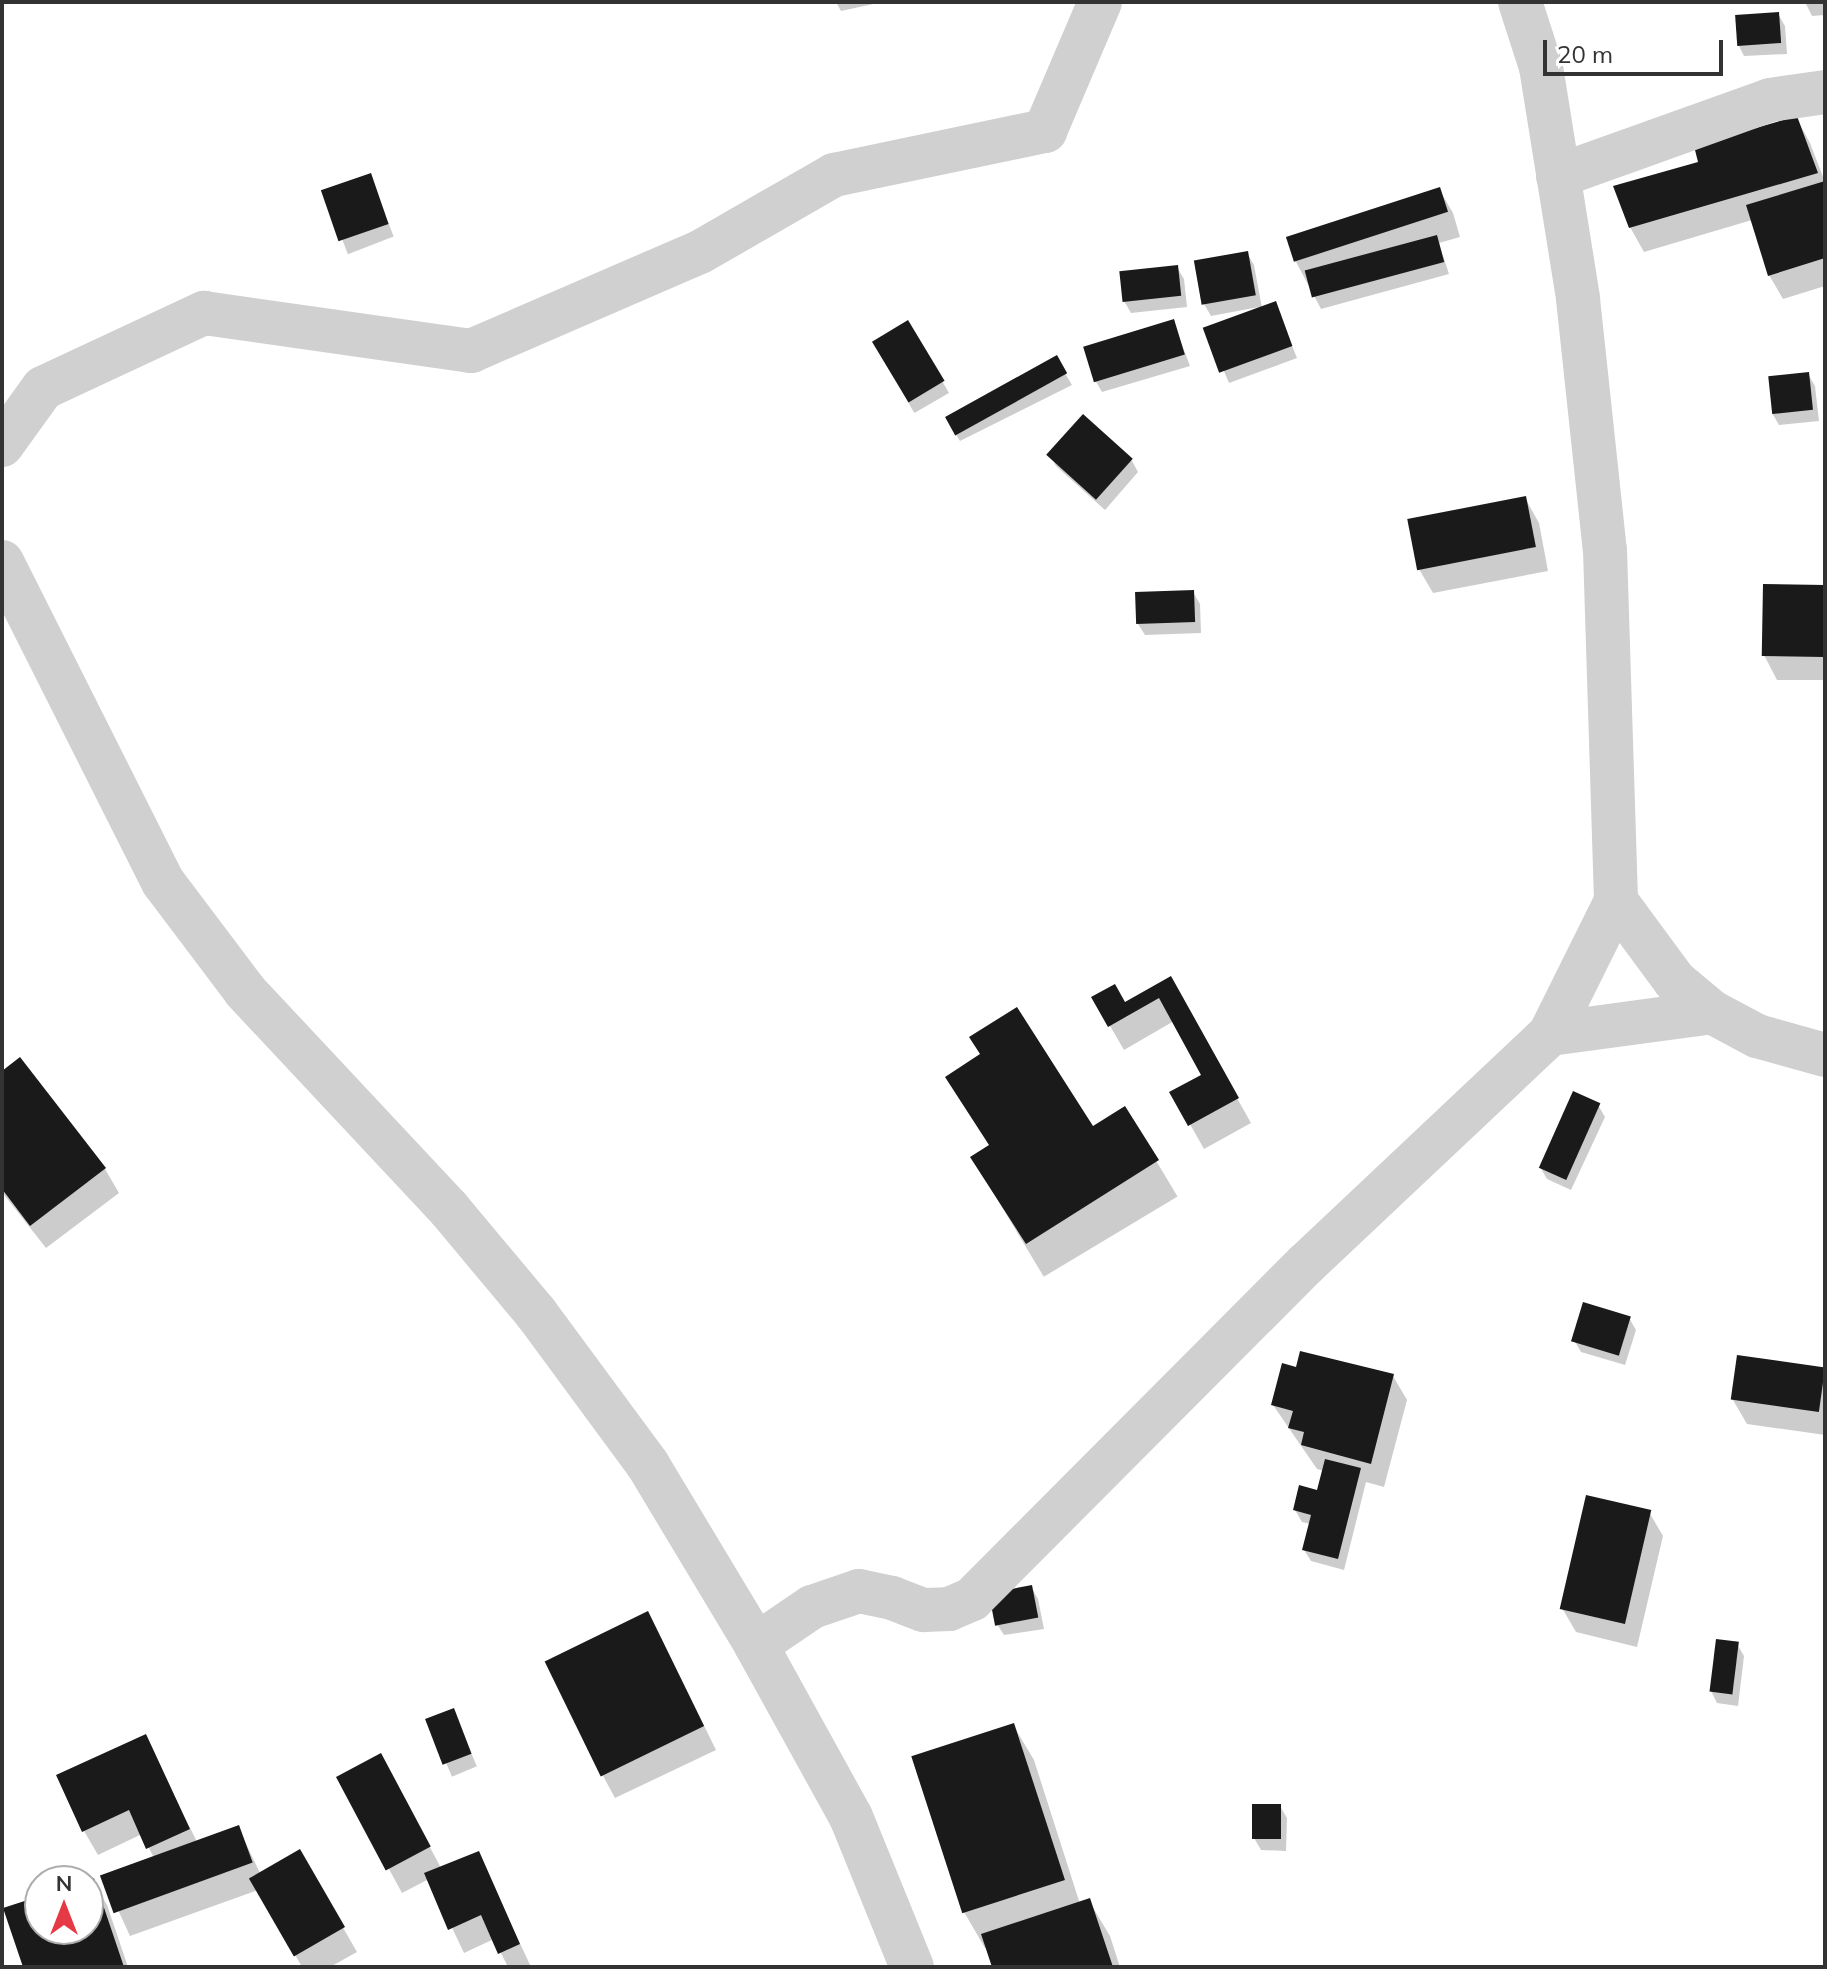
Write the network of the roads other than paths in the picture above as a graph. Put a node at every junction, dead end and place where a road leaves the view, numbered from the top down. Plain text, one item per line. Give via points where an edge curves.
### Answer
1 (1100, 2) edge
2 (1520, 2) edge
3 (1825, 92) edge
4 (1558, 176) junction
5 (2, 445) edge
6 (2, 562) edge
7 (1616, 901) junction
8 (1712, 1012) junction
9 (1550, 1034) junction
10 (1825, 1055) edge
11 (756, 1645) junction
12 (912, 1967) edge

1 - 5 street via 1045,131 834,175 700,252 471,351 204,313 43,388
2 - 4 street via 1541,67
3 - 4 street via 1770,100
4 - 7 street via 1578,299 1605,550
6 - 11 street via 163,882 245,991 449,1209 536,1313 648,1465
7 - 8 street via 1675,981
7 - 9 street
8 - 9 street
8 - 10 street via 1757,1036
9 - 11 street via 1306,1264 972,1599 949,1609 924,1610 859,1591 812,1607
11 - 12 street via 851,1817

